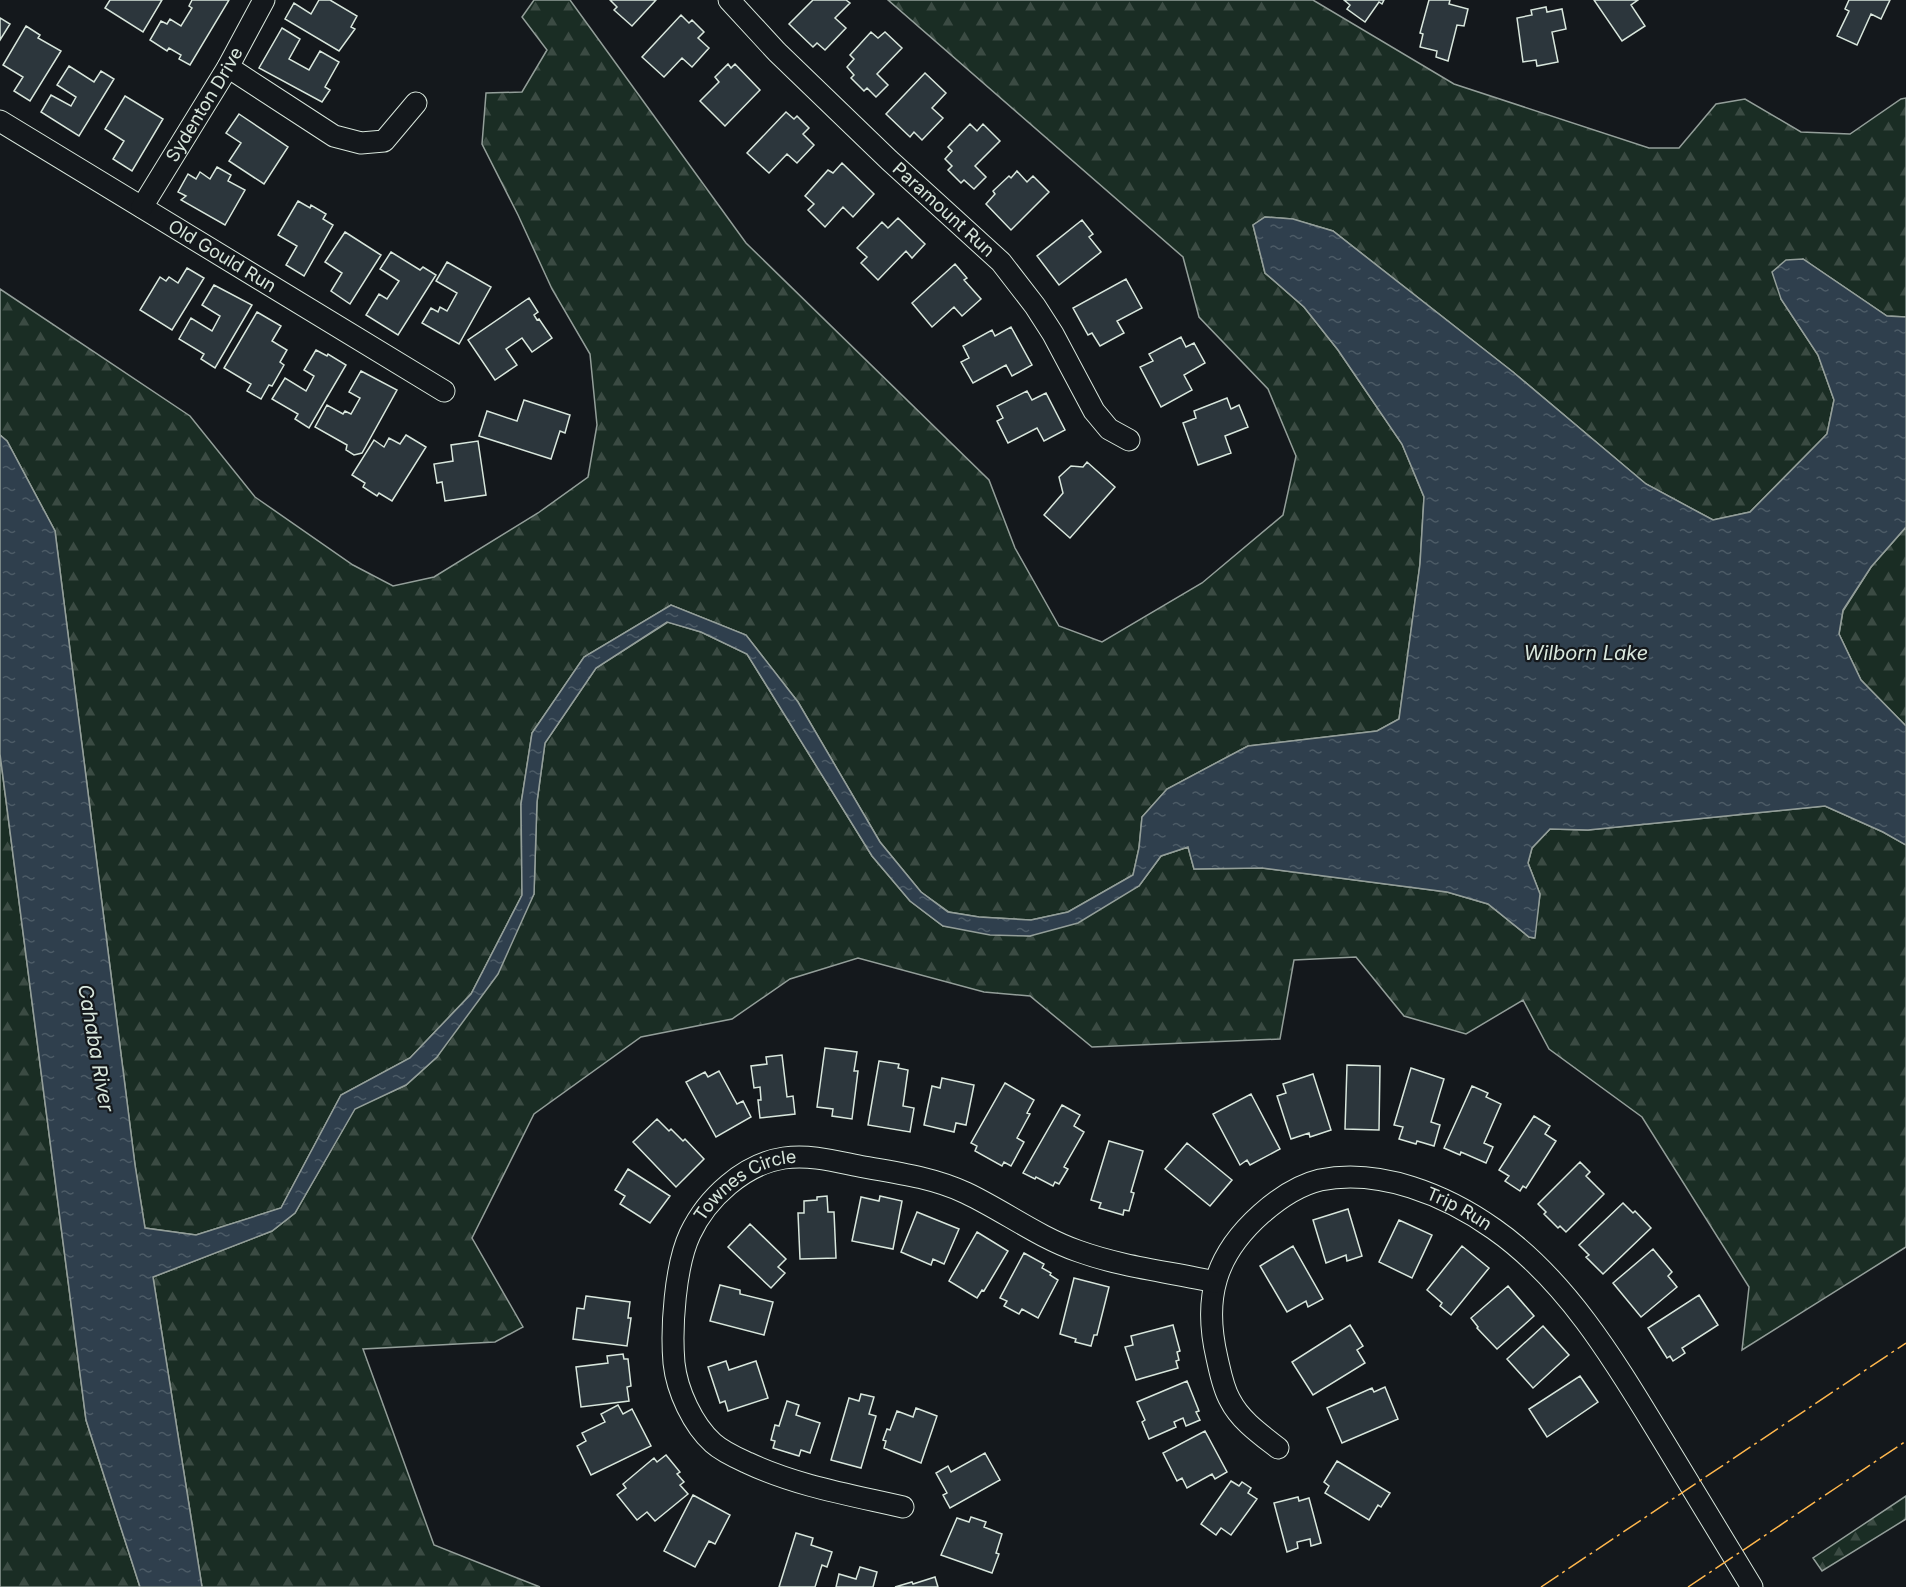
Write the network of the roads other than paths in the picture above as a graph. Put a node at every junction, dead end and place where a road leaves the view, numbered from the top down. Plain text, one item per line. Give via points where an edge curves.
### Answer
1 (264, 0) edge
2 (729, 0) edge
3 (228, 67) junction
4 (416, 103) dead end
5 (0, 121) edge
6 (142, 207) junction
7 (444, 391) dead end
8 (1129, 440) dead end
9 (1215, 1282) junction
10 (1278, 1448) dead end
11 (903, 1507) dead end
12 (1752, 1587) edge

1 - 3 street, Sydenton Drive
2 - 8 street, Paramount Run via 889,160 1001,262 1035,306 1094,411 1109,429
3 - 4 street via 334,136 361,143 384,141
3 - 6 street, Sydenton Drive
5 - 6 street, Old Gould Run
6 - 7 street, Old Gould Run
9 - 10 street, Trip Run via 1212,1340 1230,1400 1250,1426
9 - 11 street, Townes Circle via 1078,1251 938,1181 815,1157 784,1158 758,1166 730,1184 710,1202 690,1234 680,1266 674,1365 683,1397 714,1444 735,1457 772,1474
9 - 12 street, Trip Run via 1235,1240 1252,1222 1296,1189 1318,1181 1345,1177 1374,1179 1420,1191 1473,1215 1511,1243 1576,1308 1619,1369

